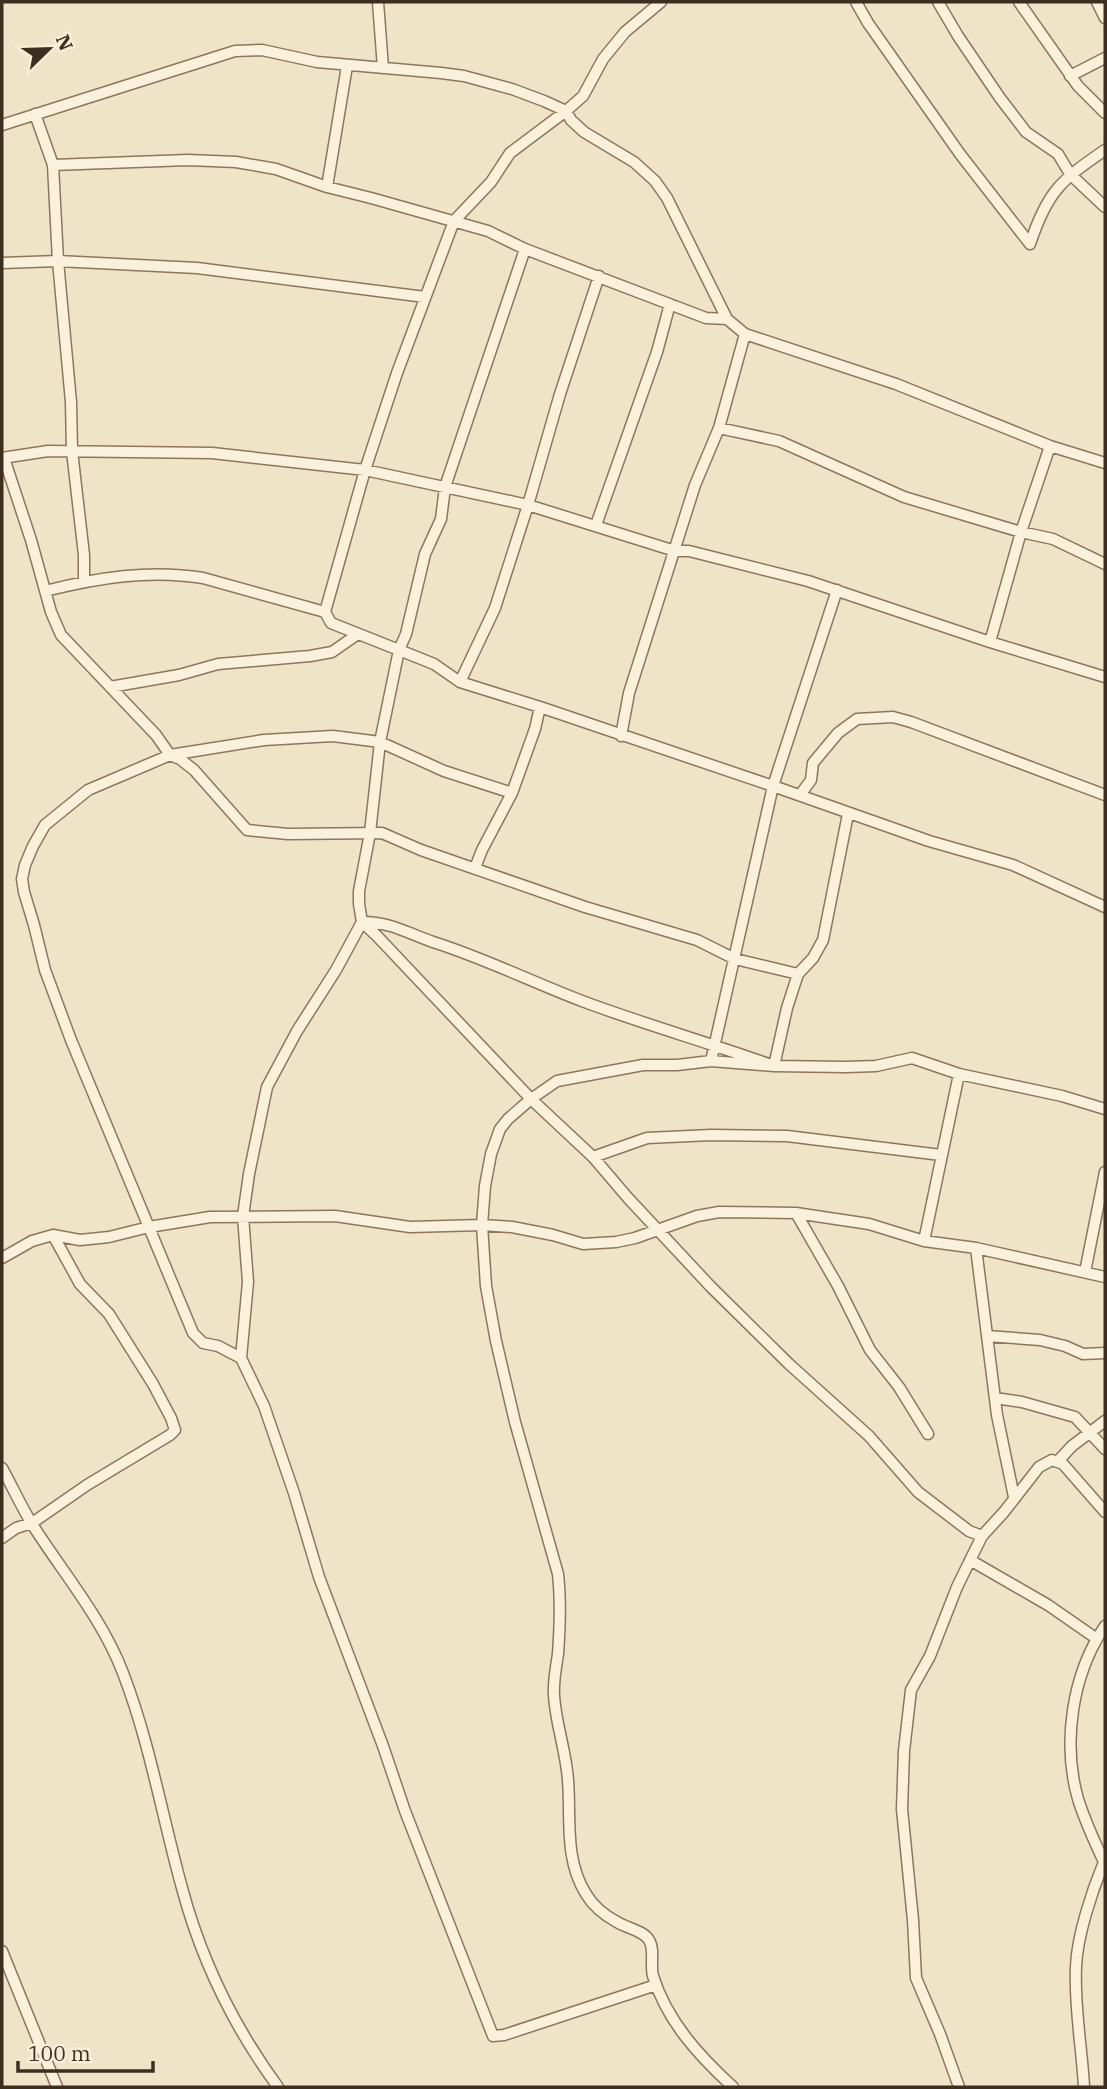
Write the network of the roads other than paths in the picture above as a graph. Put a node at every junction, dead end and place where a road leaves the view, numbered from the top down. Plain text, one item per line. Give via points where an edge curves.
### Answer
1 (378, 2) edge
2 (661, 2) edge
3 (856, 2) edge
4 (937, 2) edge
5 (1019, 2) edge
6 (1097, 2) edge
7 (1105, 18) edge
8 (1105, 58) edge
9 (348, 66) junction
10 (383, 68) junction
11 (1070, 76) junction
12 (566, 111) junction
13 (1105, 113) edge
14 (35, 114) junction
15 (2, 125) edge
16 (1105, 150) edge
17 (53, 165) junction
18 (1070, 174) junction
19 (327, 187) junction
20 (1105, 207) edge
21 (454, 220) junction
22 (525, 249) junction
23 (58, 261) junction
24 (2, 263) edge
25 (599, 276) junction
26 (425, 297) junction
27 (670, 304) junction
28 (727, 319) junction
29 (745, 334) junction
30 (719, 428) junction
31 (1050, 446) junction
32 (72, 451) junction
33 (3, 458) edge
34 (1105, 463) edge
35 (365, 470) junction
36 (445, 486) junction
37 (528, 505) junction
38 (596, 525) junction
39 (1021, 532) junction
40 (675, 551) junction
41 (1105, 564) edge
42 (84, 581) junction
43 (836, 590) junction
44 (45, 591) junction
45 (325, 612) junction
46 (358, 634) junction
47 (990, 642) junction
48 (399, 650) junction
49 (1105, 677) edge
50 (460, 682) junction
51 (110, 687) junction
52 (540, 707) junction
53 (621, 736) junction
54 (380, 742) junction
55 (170, 755) junction
56 (774, 786) junction
57 (513, 793) junction
58 (800, 795) junction
59 (1105, 795) edge
60 (848, 814) junction
61 (370, 833) junction
62 (475, 868) junction
63 (1105, 907) edge
64 (362, 922) junction
65 (735, 958) junction
66 (798, 974) junction
67 (715, 1046) junction
68 (711, 1061) junction
69 (775, 1066) junction
70 (959, 1074) junction
71 (531, 1099) junction
72 (1105, 1109) edge
73 (941, 1155) junction
74 (593, 1157) junction
75 (1105, 1172) edge
76 (796, 1213) junction
77 (243, 1216) junction
78 (482, 1225) junction
79 (149, 1227) junction
80 (659, 1230) junction
81 (53, 1235) junction
82 (924, 1241) junction
83 (976, 1248) junction
84 (2, 1258) edge
85 (1085, 1272) junction
86 (1105, 1276) edge
87 (1105, 1284) edge
88 (987, 1336) junction
89 (1105, 1353) edge
90 (241, 1358) junction
91 (995, 1398) junction
92 (1105, 1421) edge
93 (1092, 1433) junction
94 (928, 1434) dead end
95 (1105, 1449) edge
96 (1058, 1461) junction
97 (2, 1468) edge
98 (1014, 1497) junction
99 (1105, 1512) edge
100 (32, 1523) junction
101 (982, 1536) junction
102 (2, 1538) edge
103 (970, 1560) junction
104 (1105, 1626) edge
105 (1097, 1639) junction
106 (1105, 1863) edge
107 (2, 1951) edge
108 (656, 1985) junction
109 (57, 2087) edge
110 (278, 2087) edge
111 (733, 2087) edge
112 (959, 2087) edge
113 (1084, 2087) edge

1 - 10 street
2 - 12 street via 625,32 603,59 583,96
3 - 18 street via 960,153 1030,244 1049,198
4 - 18 street via 1026,132 1058,154
5 - 11 street
6 - 7 street
8 - 11 street
9 - 10 street
9 - 14 street via 262,50 235,51
9 - 19 street
10 - 12 street via 464,76
11 - 13 street
12 - 21 street via 510,153 491,182
12 - 28 street via 584,132 634,162 655,181
14 - 15 street
14 - 17 street
16 - 18 street
17 - 19 street via 236,162 276,169
17 - 23 street
18 - 20 street
19 - 21 street
21 - 22 street
21 - 26 street
22 - 25 street
22 - 36 street
23 - 24 street
23 - 26 street via 197,268
23 - 32 street
25 - 27 street
25 - 37 street
26 - 35 street
27 - 28 street via 706,318
27 - 38 street
28 - 29 street
29 - 30 street
29 - 31 street via 896,384
30 - 39 street via 779,441 904,497
30 - 40 street
31 - 34 street
31 - 39 street
32 - 33 street
32 - 35 street via 212,453
32 - 42 street
33 - 44 street
35 - 36 street
35 - 45 street
36 - 37 street
36 - 48 street via 441,519 425,554
37 - 38 street
37 - 50 street via 495,608
38 - 40 street
39 - 41 street via 1053,539
39 - 47 street
40 - 43 street
40 - 53 street via 629,693
42 - 44 street
42 - 45 street via 186,575
43 - 47 street
43 - 56 street
44 - 51 street via 61,635
45 - 46 street via 331,623
46 - 48 street
46 - 51 street via 332,652 218,664
47 - 49 street
48 - 50 street via 434,664
48 - 54 street
50 - 52 street
51 - 55 street
52 - 53 street
52 - 57 street
53 - 56 street
54 - 55 street via 333,736 264,740
54 - 57 street via 444,771
54 - 61 street
55 - 61 street via 194,770 247,830
55 - 79 street via 88,790 45,825 22,879 45,970
56 - 58 street
56 - 65 street
57 - 62 street
58 - 59 street via 811,780 813,762 838,733 857,719 893,717
58 - 60 street
60 - 63 street via 1013,865
60 - 66 street via 823,940
61 - 62 street via 382,833
61 - 64 street via 359,891
62 - 65 street via 596,911 697,940
64 - 67 street via 406,930 584,1002
64 - 71 street
64 - 77 street via 267,1087
65 - 66 street
65 - 67 street
66 - 69 street
67 - 68 street
67 - 69 street
68 - 69 street
68 - 71 street via 643,1065 557,1081
69 - 70 street via 876,1066 912,1058
70 - 72 street
70 - 73 street
71 - 74 street
71 - 78 street via 500,1129 491,1154
73 - 74 street via 787,1136 712,1135 648,1138
73 - 82 street
74 - 80 street
75 - 85 street
76 - 80 street via 719,1212
76 - 82 street via 869,1224
76 - 94 street via 870,1350
77 - 78 street via 335,1216 410,1227
77 - 79 street
77 - 90 street via 248,1282
78 - 80 street via 583,1244 616,1242
78 - 108 street via 496,1341 558,1574 561,1599 554,1694 566,1754 573,1863 596,1908 650,1941
79 - 81 street via 80,1240
79 - 90 street via 193,1333 202,1343
80 - 101 street via 789,1364 869,1436 918,1492
81 - 84 street
81 - 100 street via 80,1284 117,1326 175,1430
82 - 83 street
83 - 85 street
83 - 88 street
85 - 86 street
86 - 87 street
88 - 89 street via 1040,1340 1083,1354
88 - 91 street
90 - 108 street via 264,1406 319,1577 493,2036
91 - 93 street via 1075,1417
91 - 98 street
92 - 93 street
93 - 95 street
93 - 96 street
96 - 98 street via 1039,1466
96 - 99 street
97 - 100 street
98 - 101 street
100 - 102 street
100 - 110 street via 85,1602 122,1670 148,1749 182,1889 209,1967
101 - 103 street
103 - 105 street
103 - 112 street via 911,1690 902,1809 916,1978
104 - 105 street
105 - 106 street via 1076,1694 1072,1746 1078,1797
106 - 113 street via 1092,1891 1076,1965
107 - 109 street
108 - 111 street via 689,2042

